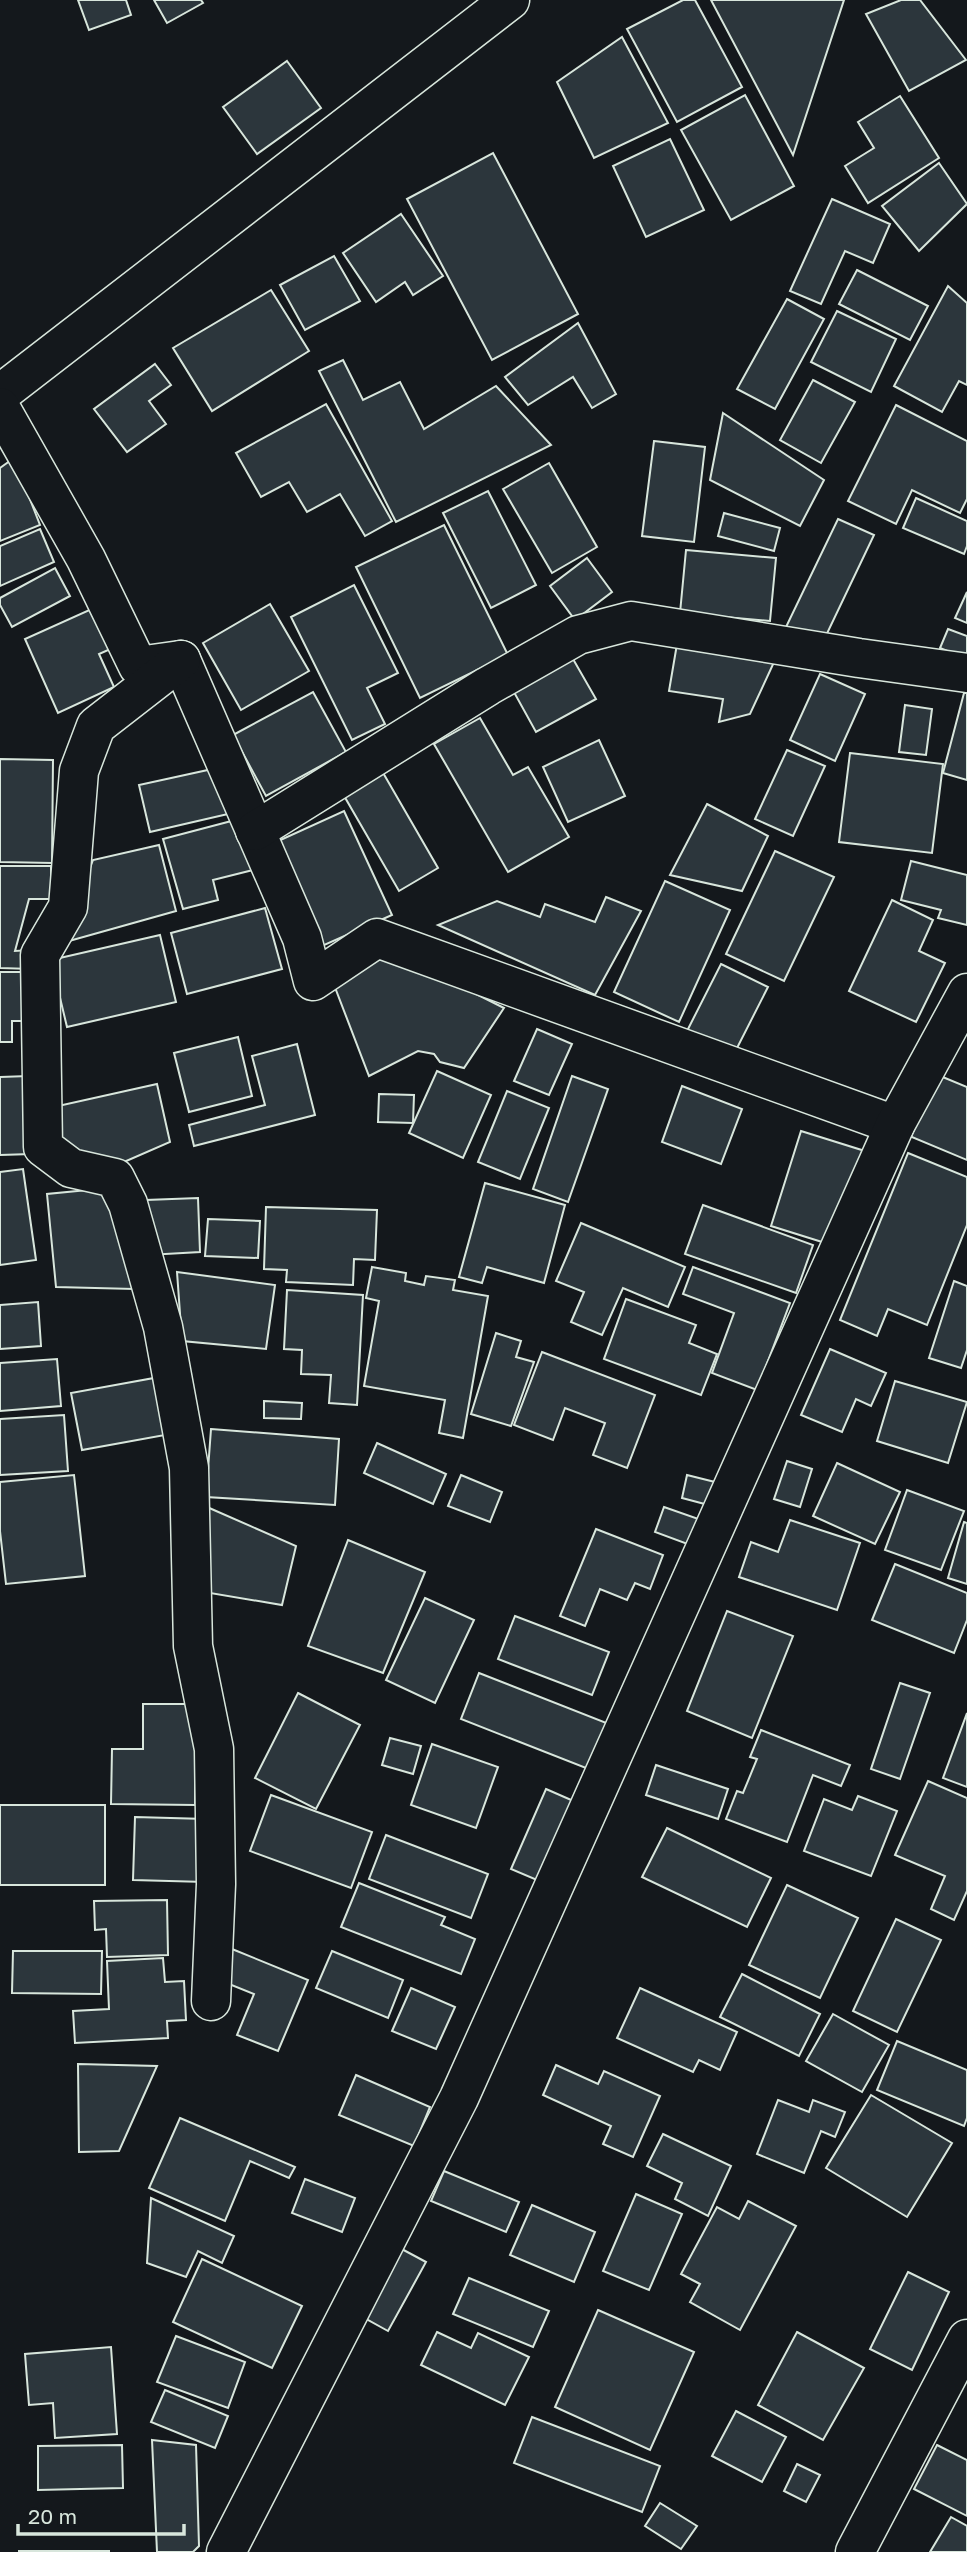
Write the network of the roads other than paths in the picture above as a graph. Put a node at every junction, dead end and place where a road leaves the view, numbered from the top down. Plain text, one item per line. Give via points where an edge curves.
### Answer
1 (510, 0) edge
2 (0, 394) edge
3 (0, 407) edge
4 (181, 660) junction
5 (967, 673) edge
6 (255, 831) junction
7 (967, 993) edge
8 (895, 1125) junction
9 (211, 2001) dead end
10 (967, 2339) edge
11 (226, 2552) edge
12 (855, 2552) edge

1 - 2 street
3 - 4 street via 86,559 138,666
4 - 6 street
4 - 9 street via 96,726 79,771 68,907 40,955 43,1147 71,1168 116,1178 128,1204 163,1327 189,1468 193,1646 214,1749 216,1884
5 - 6 street via 631,621 578,635
6 - 8 street via 302,938 313,981 377,938
7 - 8 street
8 - 11 street via 459,2098
10 - 12 street

